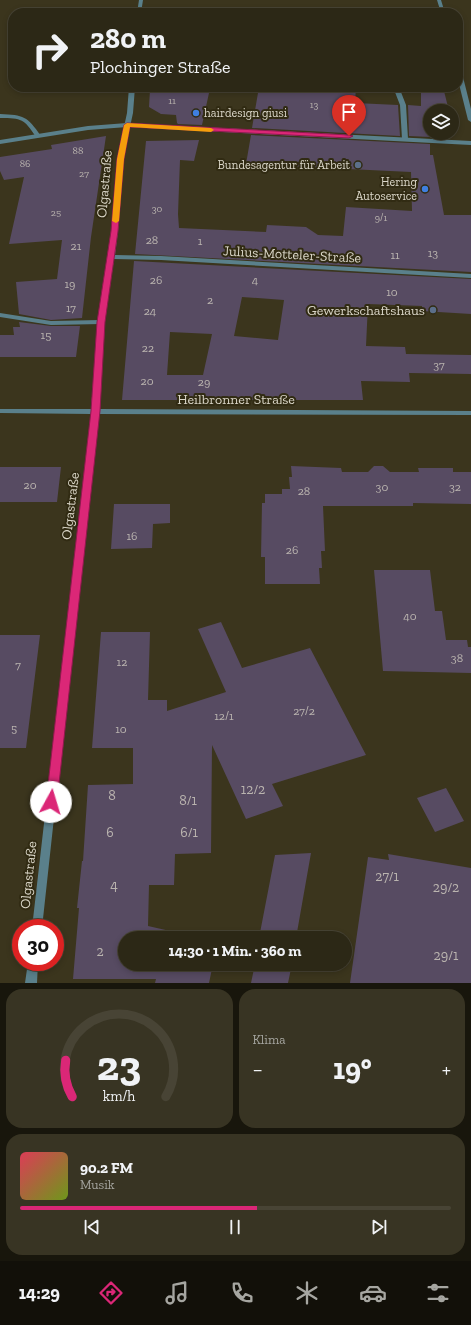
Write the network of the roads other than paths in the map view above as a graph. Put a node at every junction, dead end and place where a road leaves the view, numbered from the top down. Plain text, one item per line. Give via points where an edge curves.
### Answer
1 (463, 89) edge
2 (131, 92) edge
3 (398, 92) edge
4 (0, 116) edge
5 (471, 120) edge
6 (127, 125) junction
7 (38, 136) junction
8 (405, 139) junction
9 (0, 142) edge
10 (471, 143) edge
11 (111, 257) junction
12 (471, 276) edge
13 (0, 315) edge
14 (101, 322) junction
15 (0, 411) edge
16 (96, 411) junction
17 (471, 413) edge
18 (38, 919) edge
19 (32, 971) edge
20 (31, 983) edge

1 - 5 street
2 - 6 street, Olgastraße
3 - 8 street via 403,105
4 - 7 street via 21,117 28,121
6 - 7 street
6 - 8 street
6 - 11 street, Olgastraße via 120,159
7 - 9 street
8 - 10 street
11 - 12 street, Julius-Motteler-Straße
11 - 14 street, Olgastraße
13 - 14 street via 51,323
14 - 16 street, Olgastraße
15 - 16 street, Heilbronner Straße
16 - 17 street, Heilbronner Straße
16 - 18 street, Olgastraße
19 - 20 street

